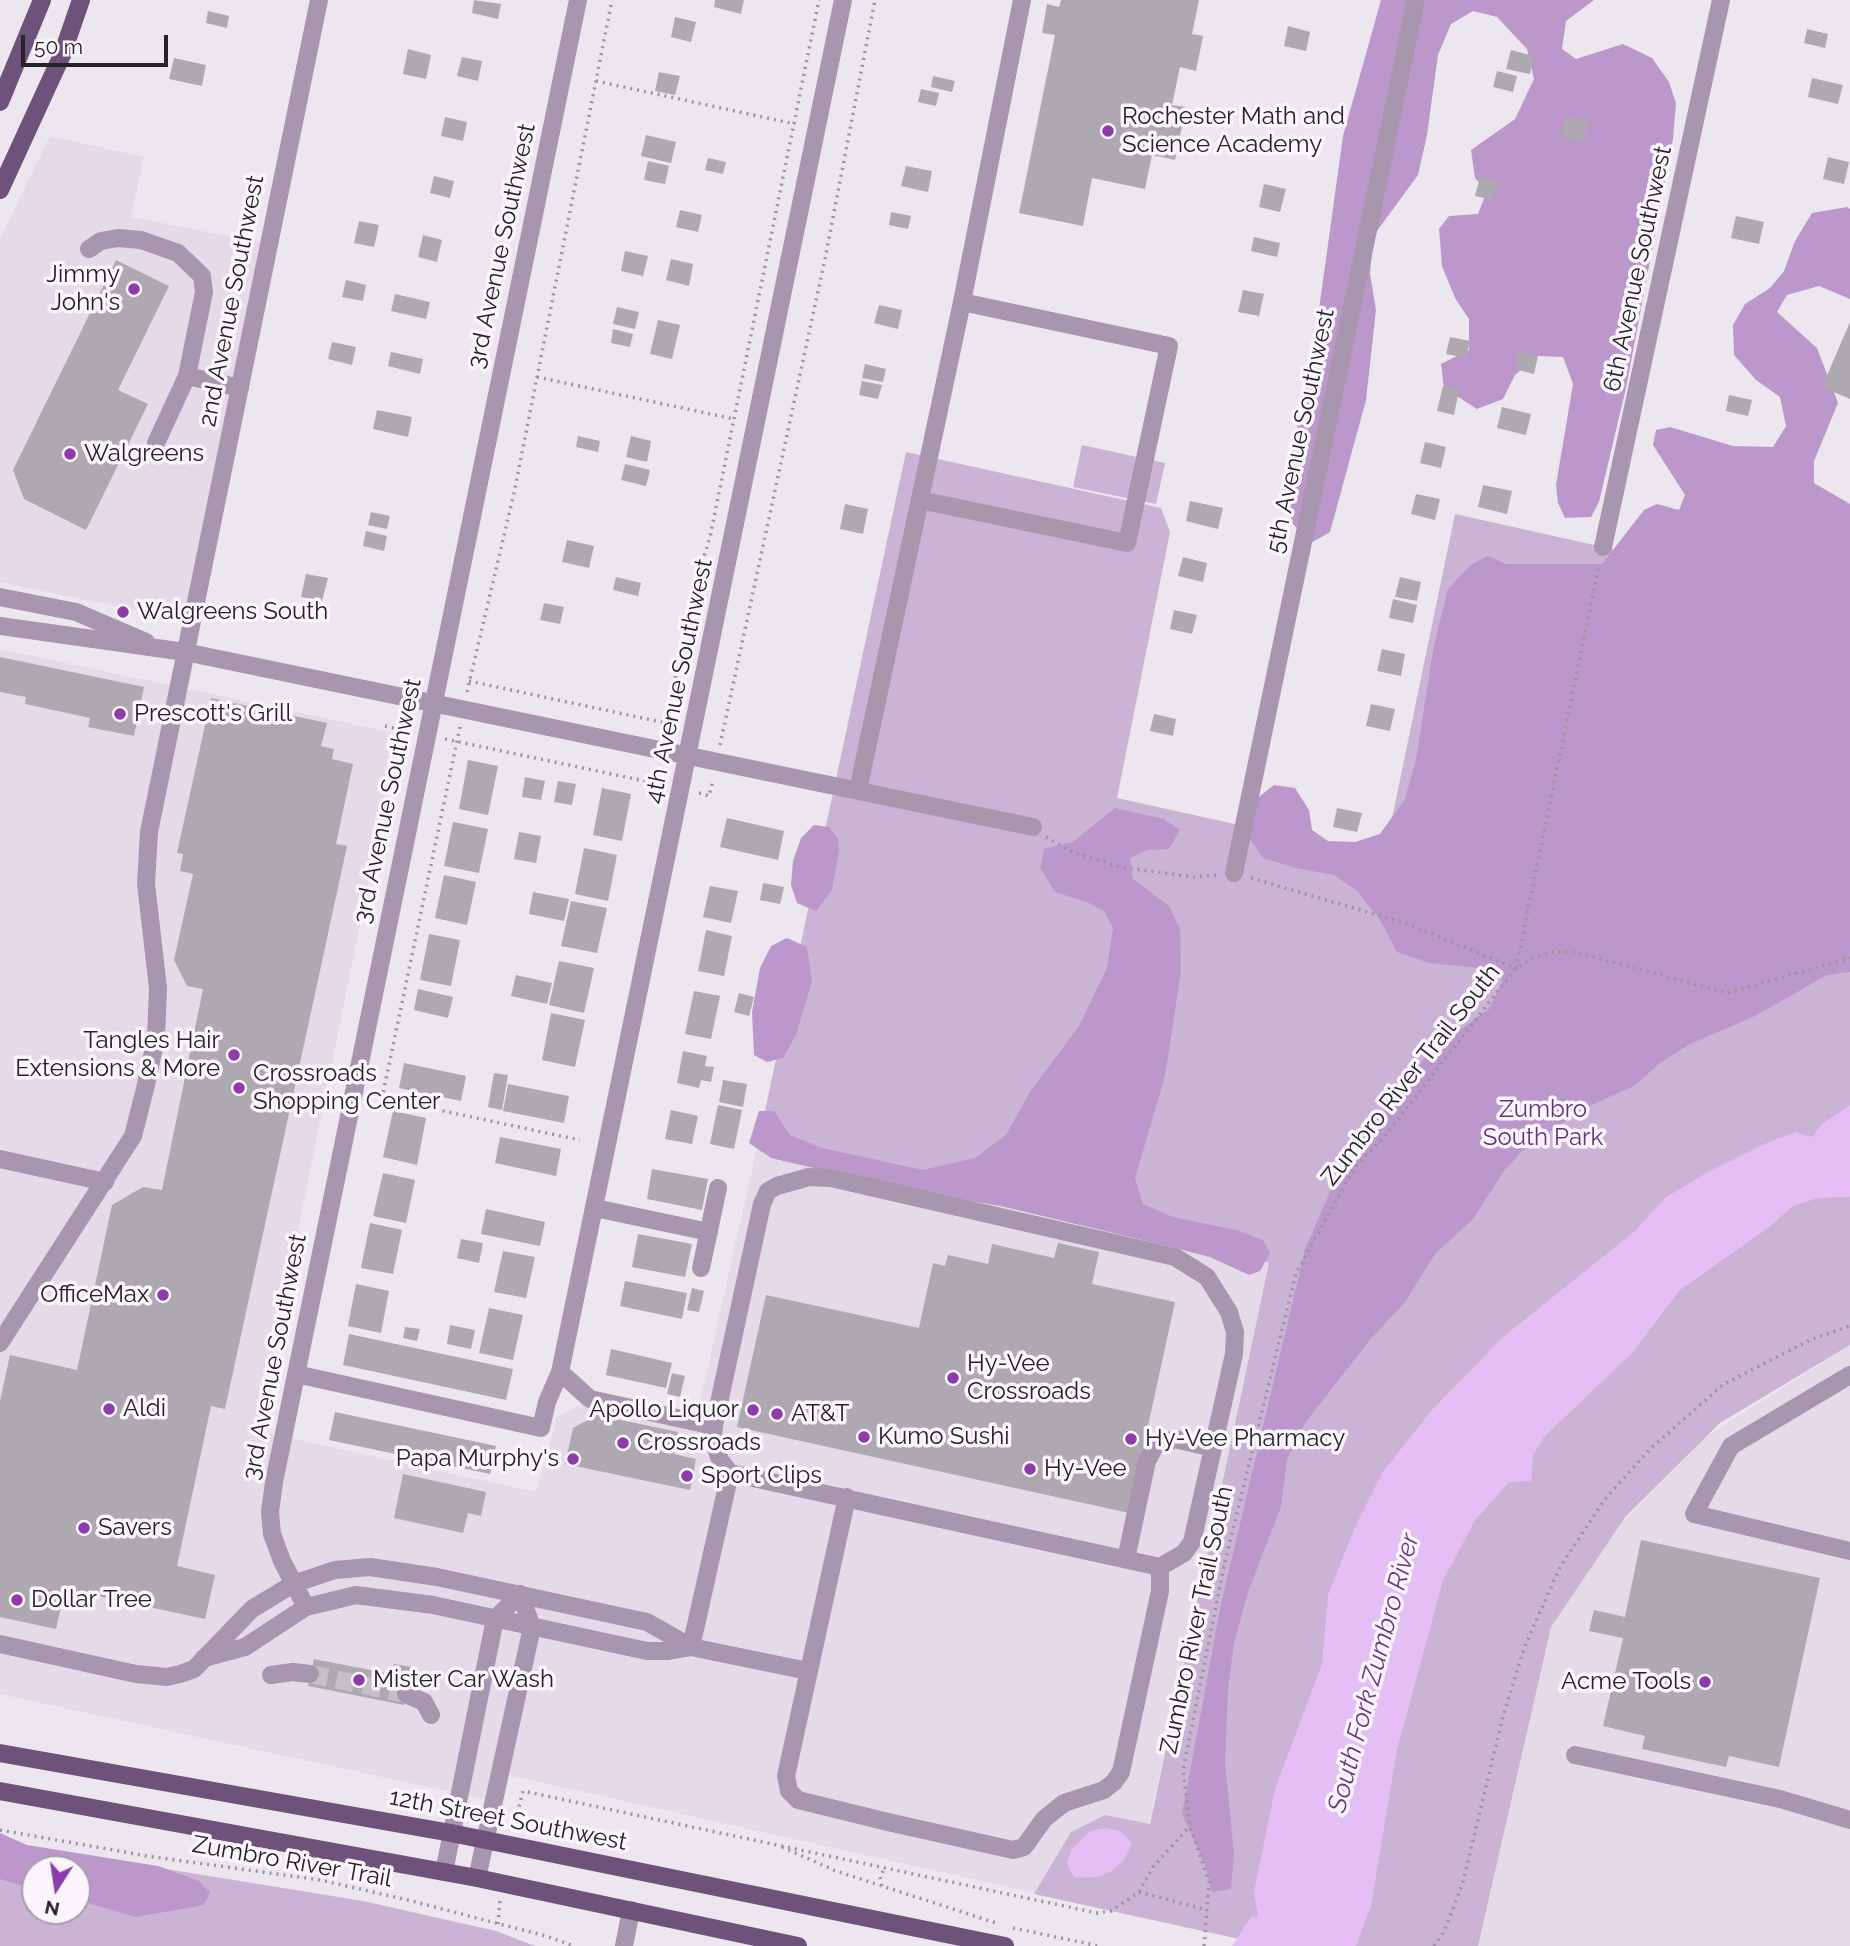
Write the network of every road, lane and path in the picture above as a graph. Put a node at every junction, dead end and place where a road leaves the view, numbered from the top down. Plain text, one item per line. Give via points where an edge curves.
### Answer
1 (41, 0) edge
2 (81, 0) edge
3 (319, 0) edge
4 (578, 0) edge
5 (612, 0) edge
6 (819, 0) edge
7 (843, 0) edge
8 (875, 0) edge
9 (1022, 0) edge
10 (1416, 0) edge
11 (1721, 0) edge
12 (596, 81) junction
13 (0, 102) edge
14 (795, 124) junction
15 (0, 190) edge
16 (89, 249) dead end
17 (962, 302) junction
18 (187, 376) junction
19 (537, 377) junction
20 (240, 388) junction
21 (734, 419) junction
22 (156, 443) dead end
23 (920, 500) junction
24 (1603, 547) joint
25 (0, 597) edge
26 (0, 626) edge
27 (159, 647) junction
28 (185, 652) junction
29 (469, 681) junction
30 (433, 702) junction
31 (463, 709) junction
32 (722, 735) dead end
33 (457, 741) junction
34 (689, 756) junction
35 (655, 783) dead end
36 (858, 790) junction
37 (1033, 827) joint
38 (1234, 873) junction
39 (1850, 958) edge
40 (1516, 968) junction
41 (580, 1140) dead end
42 (0, 1159) edge
43 (105, 1182) junction
44 (718, 1188) dead end
45 (594, 1208) junction
46 (709, 1232) junction
47 (701, 1268) dead end
48 (1850, 1326) edge
49 (0, 1343) edge
50 (560, 1372) junction
51 (296, 1374) junction
52 (1850, 1375) edge
53 (714, 1426) junction
54 (1213, 1448) junction
55 (730, 1473) junction
56 (847, 1497) junction
57 (1850, 1550) edge
58 (1126, 1559) junction
59 (1160, 1567) junction
60 (293, 1584) junction
61 (520, 1594) junction
62 (306, 1607) junction
63 (495, 1619) junction
64 (532, 1627) junction
65 (0, 1644) edge
66 (691, 1647) junction
67 (204, 1658) junction
68 (808, 1671) junction
69 (310, 1674) tunnel mouth
70 (271, 1675) dead end
71 (406, 1694) tunnel mouth
72 (431, 1715) dead end
73 (0, 1753) edge
74 (1575, 1755) dead end
75 (0, 1791) edge
76 (523, 1791) dead end
77 (1850, 1820) edge
78 (1190, 1826) junction
79 (0, 1830) edge
80 (451, 1832) junction
81 (484, 1839) junction
82 (774, 1844) junction
83 (884, 1869) junction
84 (444, 1872) junction
85 (477, 1878) junction
86 (882, 1886) junction
87 (1139, 1892) junction
88 (631, 1910) junction
89 (1207, 1910) junction
90 (574, 1946) edge
91 (624, 1946) edge
92 (798, 1946) edge
93 (1004, 1946) edge
94 (1099, 1946) edge
95 (1203, 1946) edge
96 (1434, 1946) edge

1 - 13 main road
2 - 15 main road via 62,55
3 - 20 street, 2nd Avenue Southwest
4 - 30 street, 3rd Avenue Southwest
5 - 12 path
6 - 14 path
7 - 34 street, 4th Avenue Southwest
8 - 32 path via 825,259
9 - 17 street
10 - 38 street, 5th Avenue Southwest
11 - 24 street, 6th Avenue Southwest
12 - 14 path
12 - 19 path
14 - 21 path
16 - 18 street via 101,240 141,240 178,253 202,276 204,292
17 - 23 street
17 - 23 street via 1169,346 1127,542
18 - 20 street
18 - 22 street
19 - 21 path
19 - 29 path
20 - 28 street, 2nd Avenue Southwest
21 - 29 path via 667,723
23 - 36 street
24 - 40 path
25 - 27 street via 87,616
26 - 27 street
27 - 28 street
28 - 30 street
28 - 43 street, 2nd Avenue Southwest via 149,832 146,884 158,988 156,1038 133,1136
29 - 31 path
30 - 31 street
30 - 51 street, 3rd Avenue Southwest
31 - 33 path
31 - 34 street
33 - 35 path
33 - 41 path via 382,1098
34 - 36 street
34 - 45 street, 4th Avenue Southwest
36 - 37 street
37 - 38 path via 1070,851 1120,867 1194,877
38 - 40 path via 1405,923
39 - 40 path, Zumbro River Trail South via 1727,993 1576,952 1552,951
40 - 78 path, Zumbro River Trail South via 1385,1136 1355,1167 1296,1273 1224,1566 1183,1769
42 - 43 street
43 - 49 street, 2nd Avenue Southwest
44 - 46 street
45 - 46 street
45 - 50 street, 4th Avenue Southwest
46 - 47 street
48 - 96 path via 1812,1339 1724,1384 1649,1450 1598,1510 1560,1567 1524,1648 1463,1882
50 - 51 street, 4th Avenue Southwest via 541,1428
50 - 53 street via 590,1399
51 - 60 street, 3rd Avenue Southwest via 270,1512 278,1552
52 - 57 street via 1731,1446 1694,1514
53 - 54 street via 762,1204 768,1191 809,1177 831,1178 1175,1257 1194,1266 1220,1293 1235,1332
53 - 55 street via 720,1460
54 - 58 street via 1175,1439 1155,1446 1147,1461
54 - 59 street via 1192,1542 1176,1560
55 - 56 street
55 - 66 street
56 - 58 street
56 - 68 street
58 - 59 street
59 - 68 street via 1160,1591 1121,1772 1104,1790 1064,1803 1044,1819 1024,1847 1013,1850 798,1800 789,1791 786,1776
60 - 61 street via 335,1570 370,1567
60 - 62 street, 3rd Avenue Southwest
60 - 67 street via 252,1609
61 - 63 street
61 - 64 street
61 - 66 street via 647,1622
62 - 63 street via 346,1596 373,1596
62 - 67 street via 245,1647
63 - 64 street
63 - 80 street
64 - 66 street via 646,1651
64 - 81 street
65 - 67 street via 167,1677 194,1669
66 - 68 street
69 - 70 street
71 - 72 street via 424,1702
73 - 80 main road, 12th Street Southwest
74 - 77 street via 1780,1799
75 - 84 main road
76 - 82 path
78 - 87 path via 1153,1867
78 - 89 path, Zumbro River Trail South via 1209,1882
79 - 90 path, Zumbro River Trail via 320,1880
80 - 81 main road, 12th Street Southwest
80 - 84 street
81 - 85 street
81 - 93 main road, 12th Street Southwest
82 - 83 path
82 - 86 path
83 - 86 path
83 - 87 path via 1097,1913 1111,1911
84 - 85 main road
85 - 88 main road
86 - 94 path via 1014,1928
87 - 89 path
88 - 91 street
88 - 92 main road
89 - 95 path, Zumbro River Trail South

